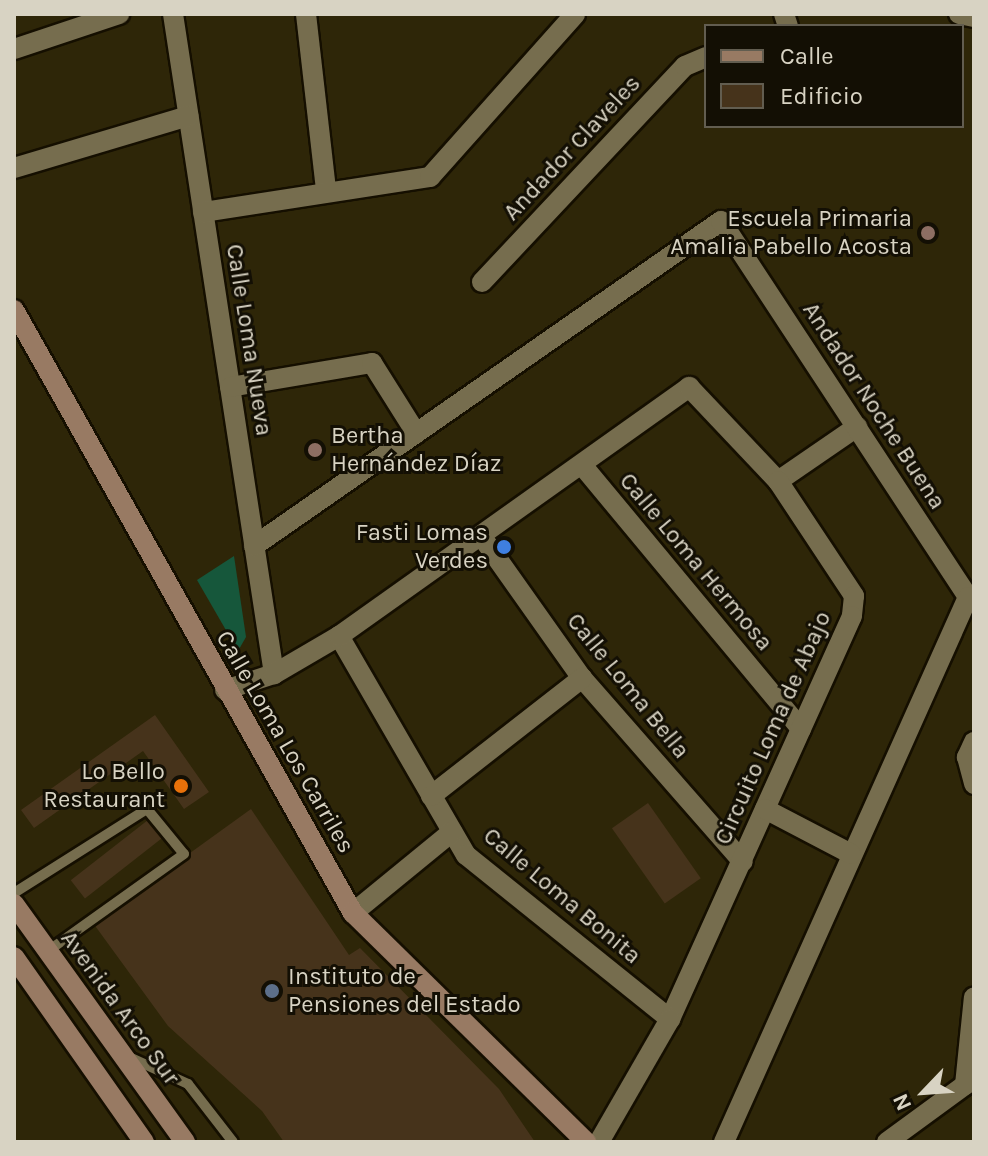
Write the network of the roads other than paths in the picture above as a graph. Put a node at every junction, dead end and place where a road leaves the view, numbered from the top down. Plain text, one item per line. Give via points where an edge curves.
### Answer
1 (119, 14) edge
2 (173, 14) edge
3 (306, 14) edge
4 (575, 14) edge
5 (959, 14) edge
6 (974, 17) edge
7 (14, 49) edge
8 (704, 58) edge
9 (188, 116) junction
10 (14, 168) edge
11 (326, 190) junction
12 (203, 212) junction
13 (482, 282) dead end
14 (14, 310) edge
15 (230, 387) junction
16 (857, 427) junction
17 (416, 433) junction
18 (582, 465) junction
19 (778, 481) junction
20 (482, 537) junction
21 (254, 546) junction
22 (339, 636) junction
23 (274, 674) junction
24 (582, 678) junction
25 (225, 690) junction
26 (801, 729) junction
27 (974, 742) edge
28 (974, 784) edge
29 (431, 796) junction
30 (765, 809) junction
31 (452, 832) junction
32 (851, 854) junction
33 (743, 862) junction
34 (14, 893) edge
35 (14, 904) edge
36 (353, 913) junction
37 (48, 951) junction
38 (14, 957) edge
39 (974, 997) edge
40 (670, 1019) junction
41 (119, 1052) junction
42 (144, 1142) edge
43 (185, 1142) edge
44 (233, 1142) edge
45 (586, 1142) edge
46 (599, 1142) edge
47 (724, 1142) edge
48 (887, 1142) edge

1 - 7 street
2 - 9 street, Calle Loma Nueva
3 - 11 street
4 - 11 street via 430,177 381,189
5 - 6 street
8 - 13 street, Andador Claveles via 685,66
9 - 10 street
9 - 12 street, Calle Loma Nueva
11 - 12 street
12 - 15 street, Calle Loma Nueva
14 - 25 street, Calle Loma Los Carriles
15 - 17 street via 372,363
15 - 21 street, Calle Loma Nueva
16 - 17 street, Andador Noche Buena via 721,221
16 - 19 street
16 - 32 street, Andador Noche Buena via 968,597
17 - 21 street, Andador Noche Buena
18 - 19 street, Circuito Loma de Abajo via 689,387
18 - 20 street, Circuito Loma de Abajo
18 - 26 street, Calle Loma Hermosa
19 - 26 street, Circuito Loma de Abajo via 854,596 852,616
20 - 22 street, Circuito Loma de Abajo
20 - 24 street, Calle Loma Bella
21 - 23 street, Calle Loma Nueva
22 - 23 street, Circuito Loma de Abajo
22 - 29 street, Calle Loma Bonita
23 - 25 street, Circuito Loma de Abajo
24 - 29 street
24 - 33 street, Calle Loma Bella
25 - 36 street, Calle Loma Los Carriles
26 - 30 street, Circuito Loma de Abajo
27 - 28 street via 967,757
29 - 31 street, Calle Loma Bonita
30 - 32 street
30 - 33 street, Circuito Loma de Abajo
31 - 36 street
31 - 40 street, Calle Loma Bonita via 466,855
32 - 47 street, Andador Noche Buena
33 - 40 street, Circuito Loma de Abajo
34 - 37 lane via 147,809 184,854
35 - 37 street, Avenida Arco Sur
36 - 45 street, Calle Loma Los Carriles
37 - 41 street, Avenida Arco Sur
38 - 42 street
39 - 48 street via 965,1085
40 - 46 street, Circuito Loma de Abajo
41 - 43 street, Avenida Arco Sur
41 - 44 lane via 188,1084

